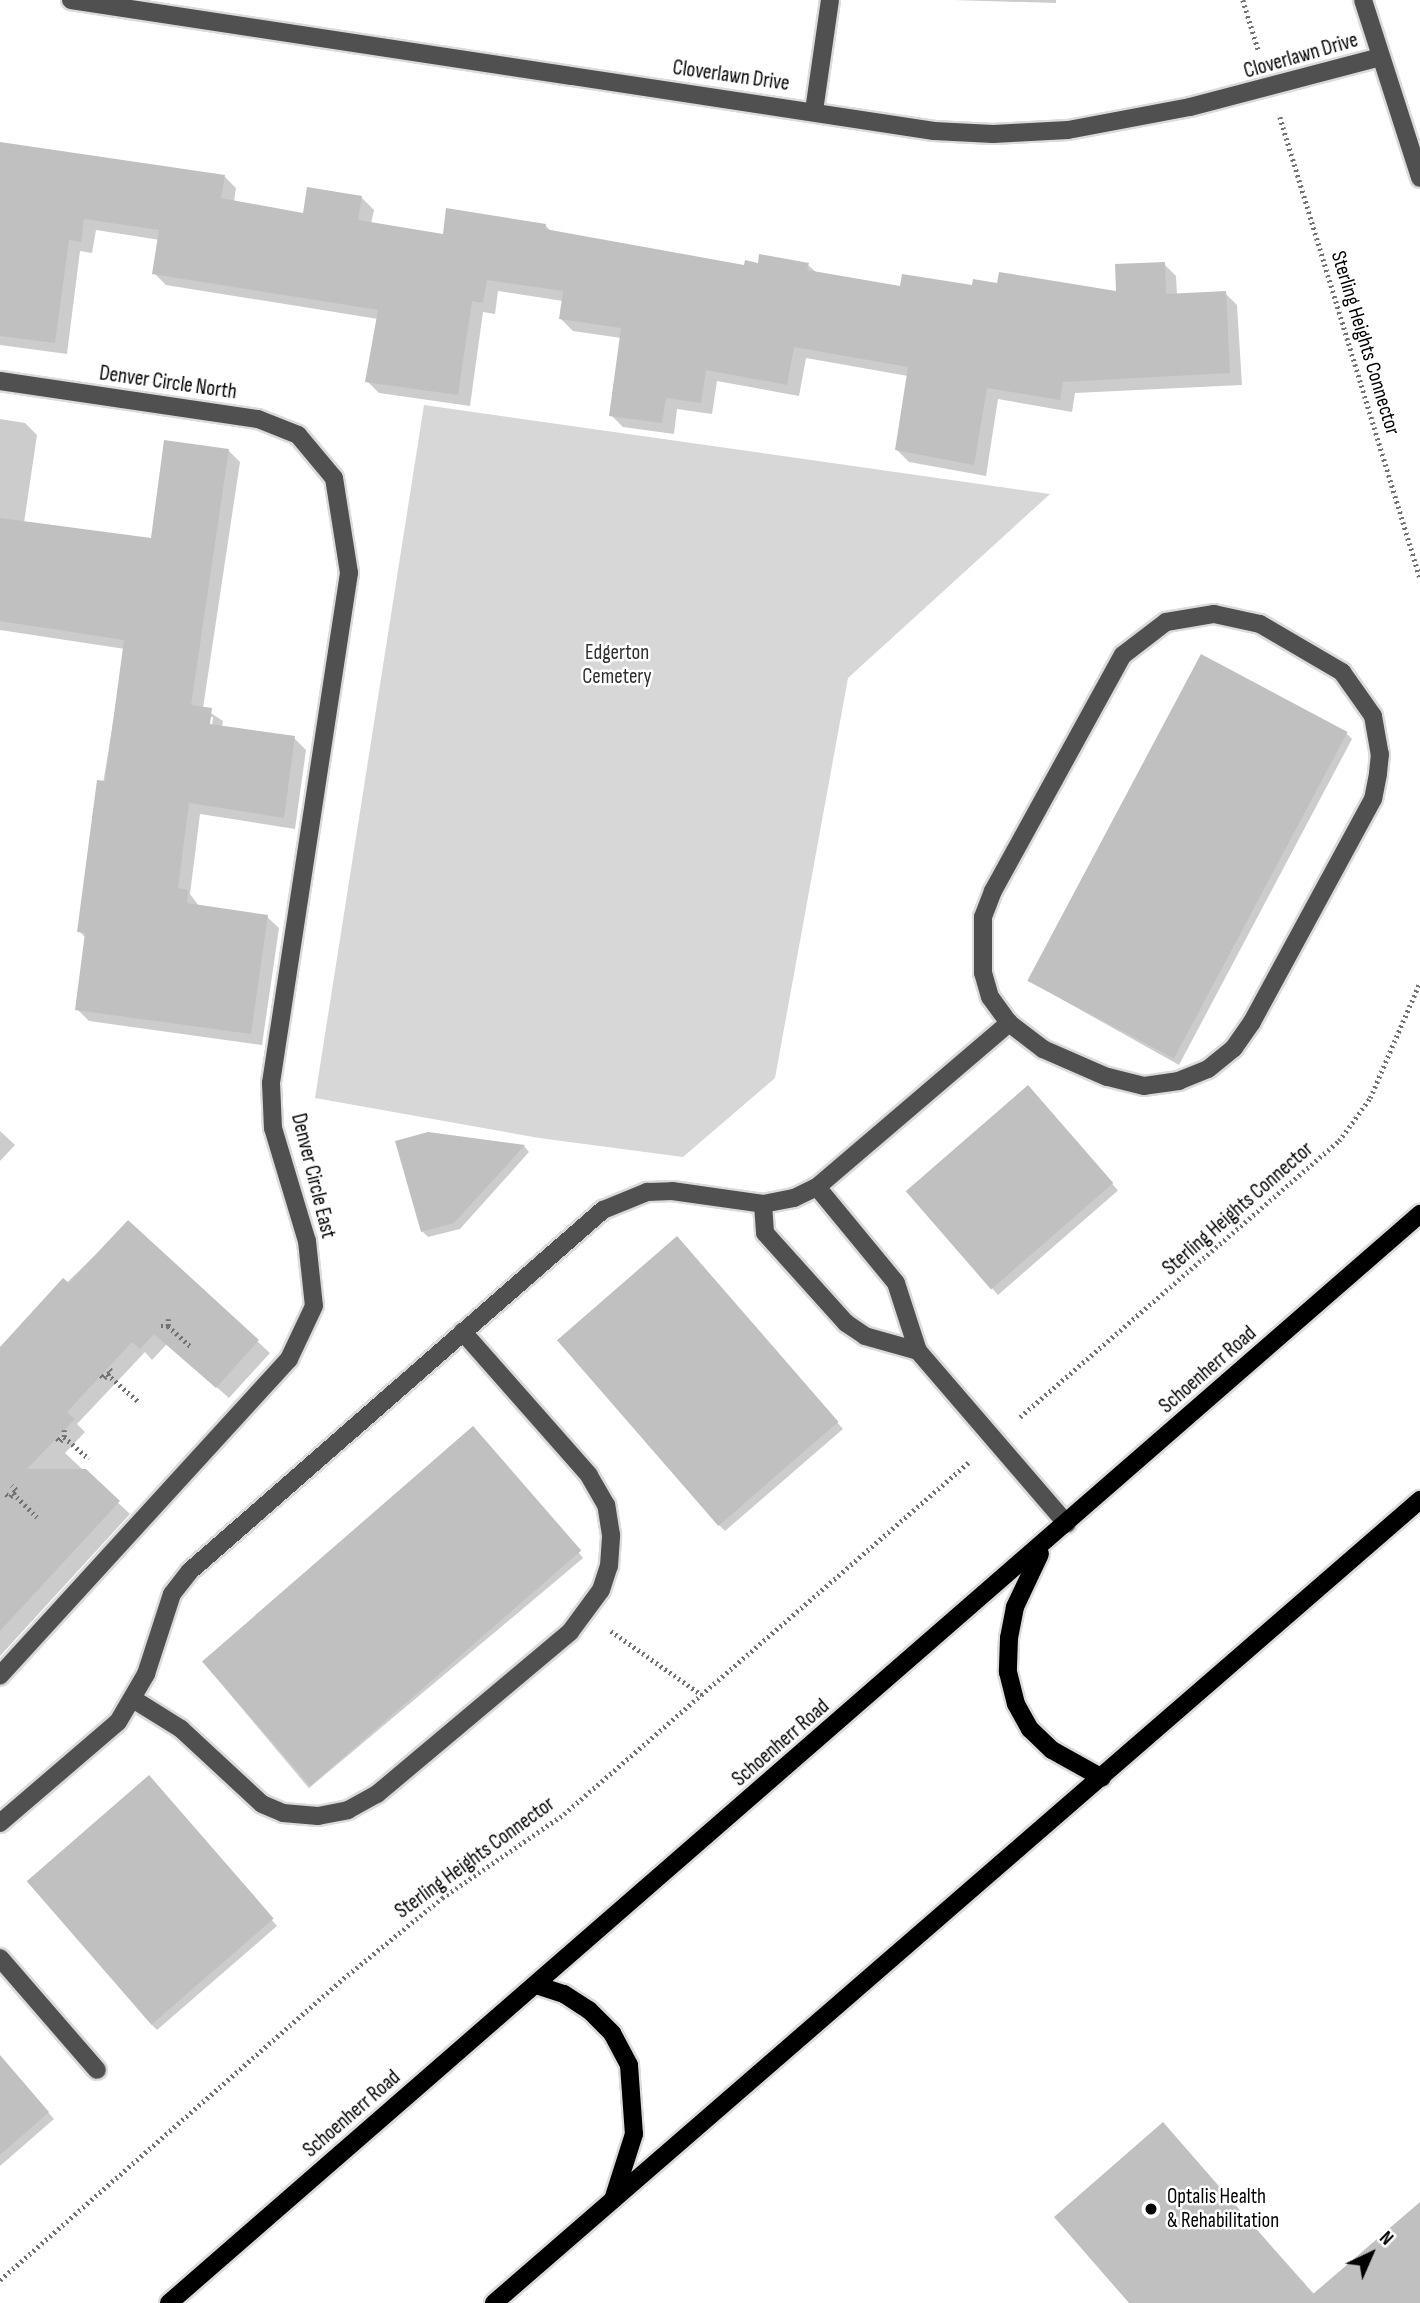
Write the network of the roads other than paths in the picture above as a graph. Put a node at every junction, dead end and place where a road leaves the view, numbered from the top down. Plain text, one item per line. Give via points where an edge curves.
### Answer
1 (71, 0) edge
2 (831, 0) edge
3 (1363, 0) edge
4 (1380, 57) junction
5 (814, 111) junction
6 (1420, 178) edge
7 (0, 381) edge
8 (319, 456) joint
9 (1009, 1023) junction
10 (817, 1187) junction
11 (763, 1204) junction
12 (1420, 1214) edge
13 (463, 1332) junction
14 (918, 1351) junction
15 (1420, 1500) edge
16 (1067, 1524) junction
17 (1047, 1542) junction
18 (0, 1676) edge
19 (133, 1699) junction
20 (1102, 1778) junction
21 (0, 1823) edge
22 (0, 1958) edge
23 (536, 1985) junction
24 (97, 2070) dead end
25 (611, 2204) junction
26 (169, 2303) edge
27 (494, 2303) edge

1 - 5 street, Cloverlawn Drive
2 - 5 street
3 - 4 street
4 - 5 street, Cloverlawn Drive via 1271,89 1069,130 934,131
4 - 6 street
7 - 8 street, Denver Circle North via 258,419 298,435
8 - 18 street, Denver Circle East via 334,478 340,500 349,573 271,1083 273,1128 307,1241 314,1306 289,1359
9 - 9 street via 990,997 983,973 983,917 1123,655 1167,622 1190,615 1236,615 1342,672 1373,716 1380,754 1373,799 1234,1048 1199,1073 1144,1086 1107,1077 1043,1049
9 - 10 street
10 - 11 street via 794,1198
10 - 14 street via 896,1283
11 - 13 street via 672,1191 625,1198 578,1230
11 - 14 street via 765,1233 846,1323 865,1336
12 - 16 main road, Schoenherr Road
13 - 19 street via 190,1570 162,1616 146,1674
13 - 19 street via 589,1475 606,1505 611,1535 609,1566 587,1612 570,1632 377,1794 348,1810 318,1816 283,1813 262,1804 237,1786 181,1729
14 - 16 street
15 - 20 main road
16 - 17 main road, Schoenherr Road
17 - 20 main road via 1015,1607 1008,1672 1016,1704 1030,1729 1073,1765
17 - 23 main road, Schoenherr Road
19 - 21 street via 118,1722
20 - 25 main road
22 - 24 street
23 - 25 main road via 565,1994 589,2010 612,2033 629,2064 634,2134
23 - 26 main road, Schoenherr Road
25 - 27 main road

